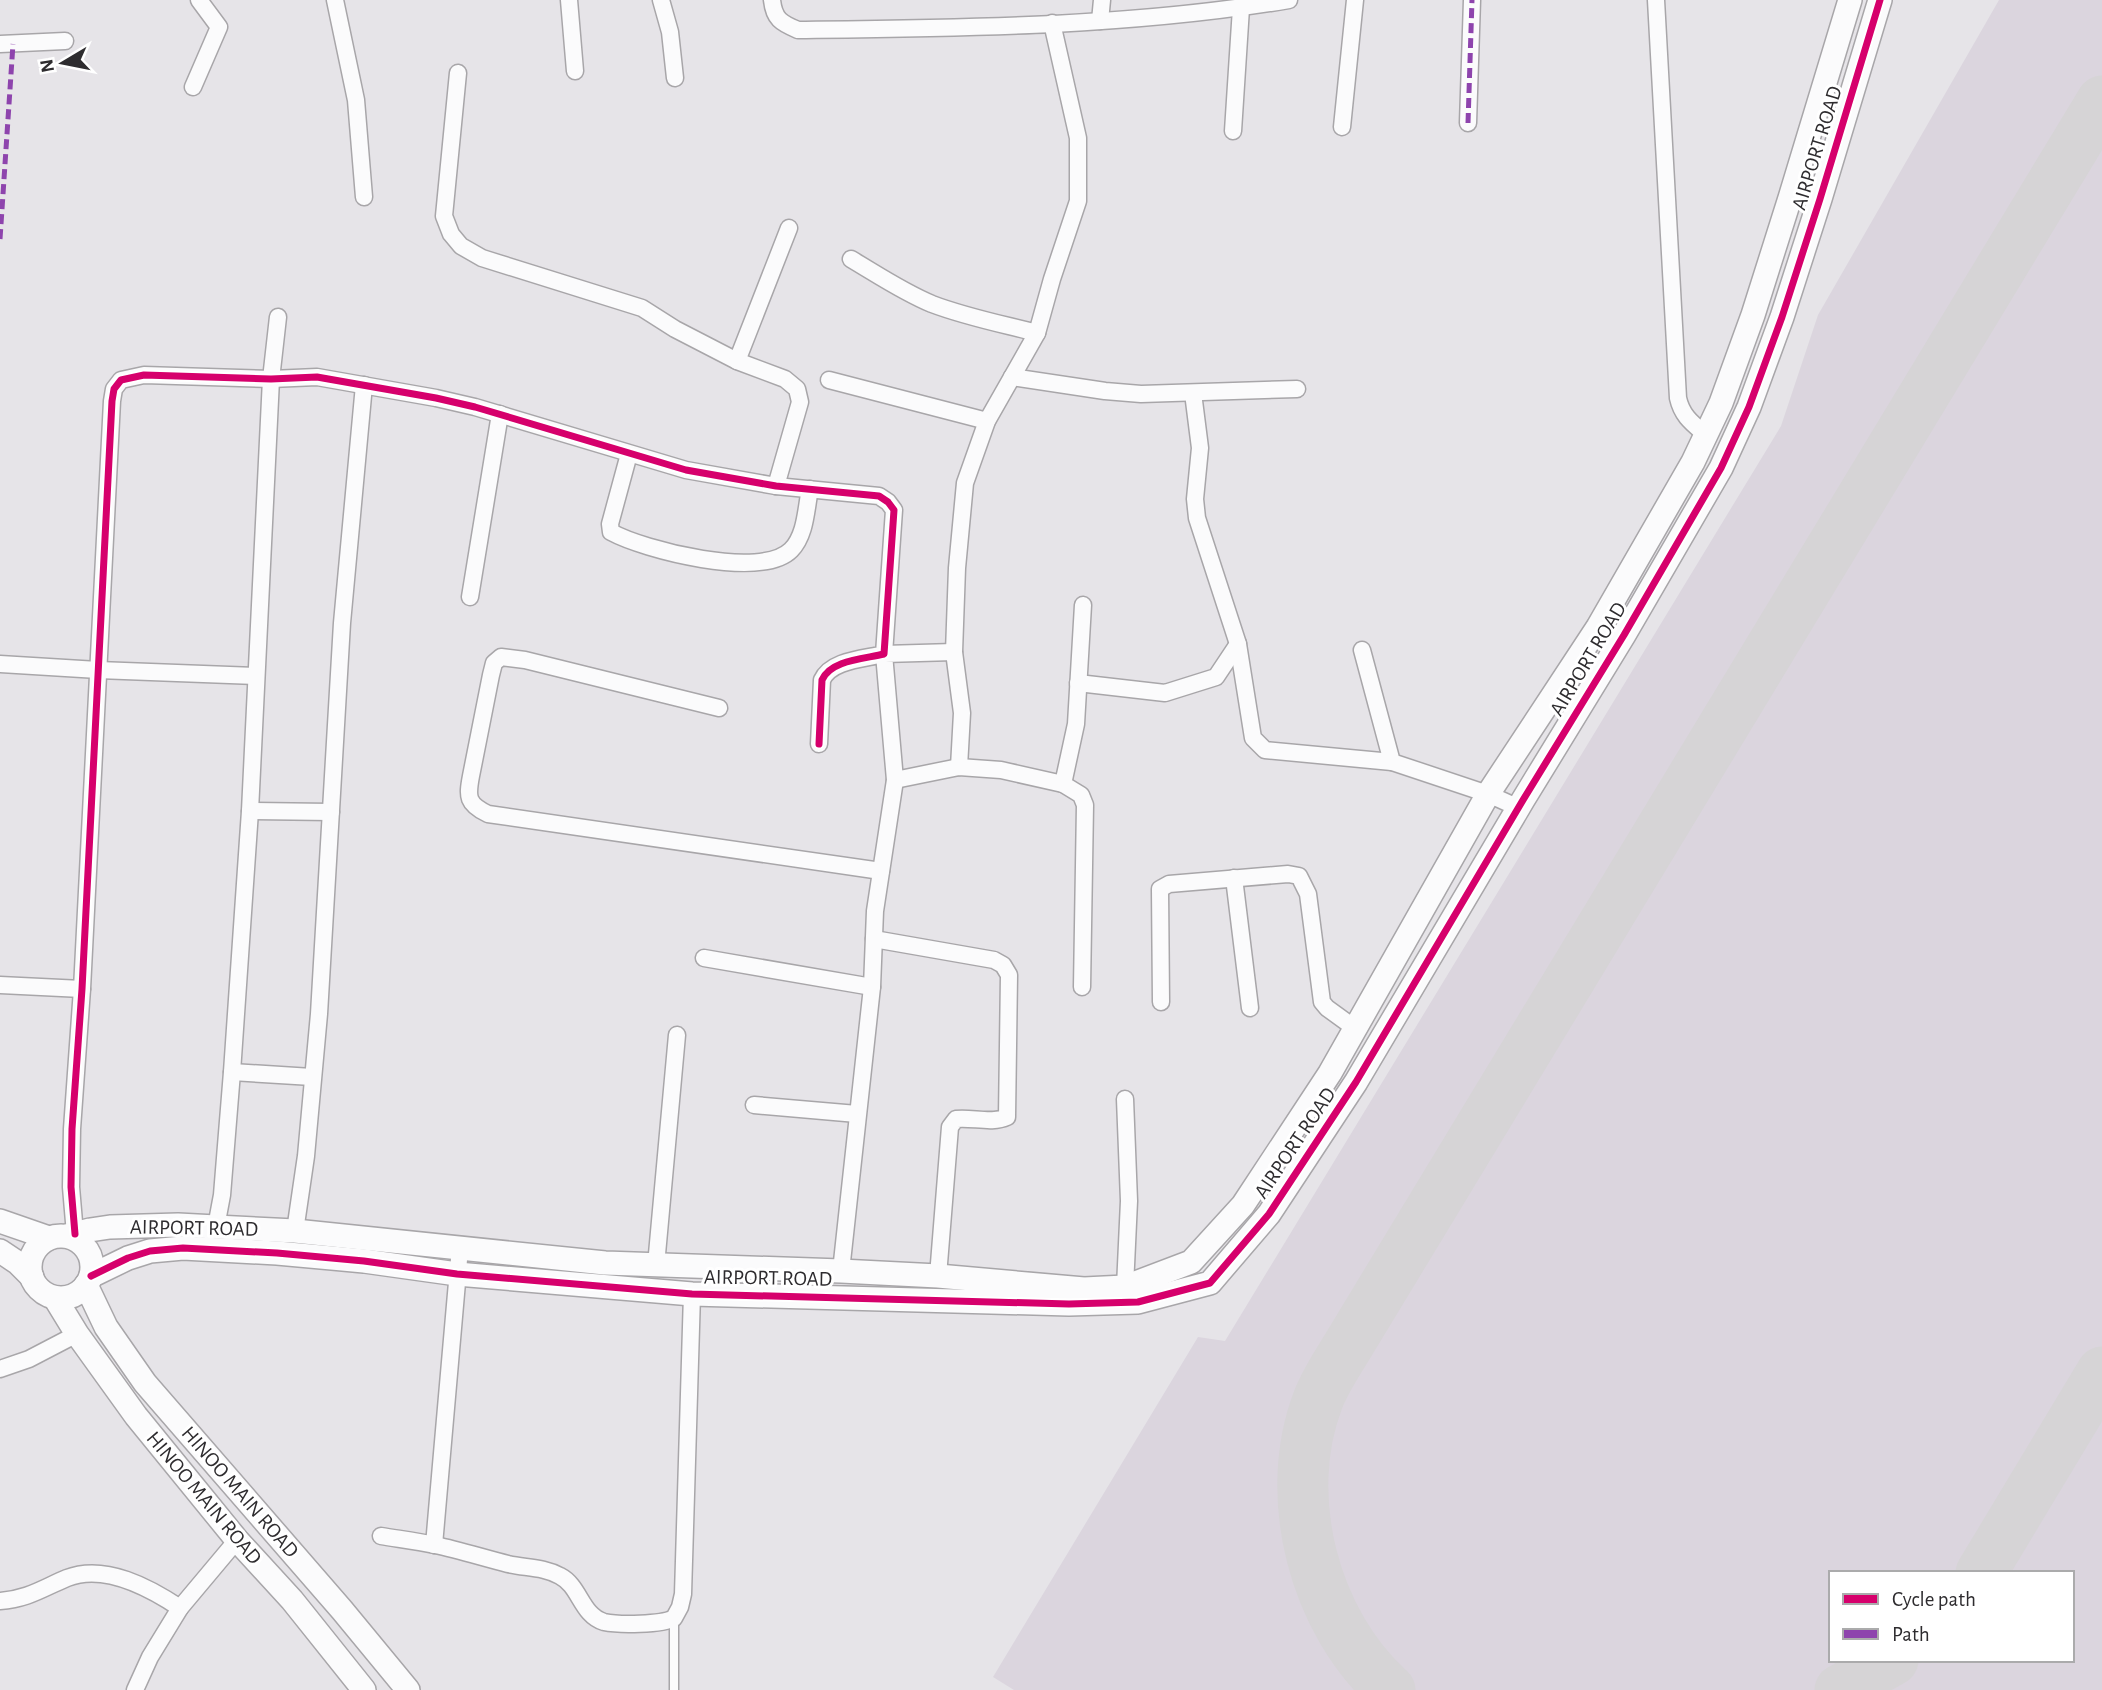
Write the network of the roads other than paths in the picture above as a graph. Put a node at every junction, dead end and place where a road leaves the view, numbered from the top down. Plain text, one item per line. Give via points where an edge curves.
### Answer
1 (198, 0) edge
2 (335, 0) edge
3 (569, 0) edge
4 (662, 0) edge
5 (772, 0) edge
6 (1102, 0) edge
7 (1289, 0) edge
8 (1355, 0) edge
9 (1472, 0) edge
10 (1656, 0) edge
11 (1850, 0) edge
12 (1880, 0) edge
13 (1241, 8) junction
14 (1100, 21) junction
15 (1052, 23) junction
16 (65, 41) dead end
17 (0, 44) edge
18 (575, 71) dead end
19 (458, 73) dead end
20 (675, 78) dead end
21 (193, 87) dead end
22 (1468, 123) dead end
23 (1342, 127) dead end
24 (1233, 131) dead end
25 (365, 197) dead end
26 (789, 228) dead end
27 (851, 259) dead end
28 (278, 317) dead end
29 (1037, 333) junction
30 (737, 361) junction
31 (1013, 377) junction
32 (271, 379) junction
33 (830, 380) dead end
34 (364, 385) junction
35 (1297, 389) dead end
36 (1194, 393) junction
37 (500, 414) junction
38 (987, 421) junction
39 (1706, 435) junction
40 (629, 454) junction
41 (776, 486) junction
42 (810, 489) junction
43 (470, 597) dead end
44 (1083, 605) dead end
45 (1238, 644) junction
46 (1362, 650) dead end
47 (954, 652) junction
48 (884, 654) junction
49 (0, 664) edge
50 (99, 670) junction
51 (256, 676) junction
52 (1077, 683) junction
53 (719, 708) dead end
54 (819, 744) dead end
55 (1392, 762) junction
56 (959, 767) junction
57 (895, 779) junction
58 (1063, 784) junction
59 (1488, 794) junction
60 (1518, 808) junction
61 (250, 811) junction
62 (331, 812) junction
63 (881, 871) junction
64 (1234, 878) junction
65 (874, 939) junction
66 (704, 958) dead end
67 (0, 985) edge
68 (1082, 986) dead end
69 (872, 987) junction
70 (82, 989) junction
71 (1161, 1002) dead end
72 (1250, 1008) dead end
73 (1356, 1029) junction
74 (677, 1035) dead end
75 (232, 1072) junction
76 (312, 1077) junction
77 (1125, 1099) dead end
78 (754, 1105) dead end
79 (857, 1114) junction
80 (0, 1221) edge
81 (216, 1227) junction
82 (295, 1231) junction
83 (64, 1236) junction
84 (460, 1248) junction
85 (0, 1251) edge
86 (656, 1265) junction
87 (841, 1271) junction
88 (457, 1274) junction
89 (937, 1276) junction
90 (32, 1277) junction
91 (89, 1280) junction
92 (1125, 1287) junction
93 (692, 1294) junction
94 (55, 1298) junction
95 (76, 1335) junction
96 (0, 1368) edge
97 (381, 1536) dead end
98 (237, 1540) junction
99 (434, 1545) junction
100 (0, 1601) edge
101 (180, 1608) junction
102 (674, 1618) junction
103 (135, 1690) edge
104 (364, 1690) edge
105 (408, 1690) edge
106 (674, 1690) edge

1 - 21 street via 219,27
2 - 25 street via 356,100
3 - 18 street
4 - 20 street
5 - 15 street via 781,23 798,30
6 - 14 street
7 - 13 street
8 - 23 street
9 - 22 street
10 - 39 street via 1678,398 1686,418
11 - 39 street, AIRPORT ROAD via 1753,315
12 - 60 street, AIRPORT ROAD via 1820,200 1749,407 1721,468
13 - 14 street
13 - 24 street
14 - 15 street
15 - 29 street via 1078,138 1078,201
16 - 17 street
19 - 30 street via 444,216 461,246 482,258 642,308
26 - 30 street
27 - 29 street via 931,303
28 - 32 street
29 - 31 street
30 - 41 street via 797,389 800,402
31 - 36 street via 1114,392
31 - 38 street
32 - 34 street via 317,377
32 - 50 street via 144,375 117,384 112,401
32 - 51 street
33 - 38 street
34 - 37 street
34 - 62 street via 342,623
35 - 36 street
36 - 45 street via 1200,448 1197,518
37 - 40 street
37 - 43 street
38 - 47 street via 965,483
39 - 59 street, AIRPORT ROAD via 1598,627
40 - 41 street via 686,470
40 - 42 street via 611,532 673,554 709,561 756,562 788,552 802,530
41 - 42 street
42 - 48 street via 879,496 894,510
44 - 52 street
45 - 52 street via 1216,677 1165,693
45 - 55 street via 1253,738 1265,750
46 - 55 street
47 - 48 street
47 - 56 street via 962,713
48 - 54 street via 826,672
48 - 57 street
49 - 50 street
50 - 51 street
50 - 70 street
51 - 61 street
52 - 58 street via 1076,724
53 - 63 street via 501,657 491,675 468,790 470,800 488,814
55 - 59 street
56 - 57 street
56 - 58 street via 1002,770
57 - 63 street
58 - 68 street via 1080,795 1085,805
59 - 60 street
59 - 73 street, AIRPORT ROAD
60 - 93 street, AIRPORT ROAD via 1350,1092 1269,1214 1210,1283 1138,1302 1069,1304
61 - 62 street
61 - 75 street
62 - 76 street
63 - 65 street
64 - 71 street via 1160,889
64 - 72 street
64 - 73 street via 1299,876 1308,894 1322,1002
65 - 69 street
65 - 89 street via 995,960 1009,975 1007,1117 967,1117 956,1119 950,1127
66 - 69 street
67 - 70 street
69 - 79 street
70 - 83 street
73 - 92 street, AIRPORT ROAD via 1243,1205 1191,1262
74 - 86 street
75 - 76 street
75 - 81 street
76 - 82 street
77 - 92 street via 1129,1201
78 - 79 street
79 - 87 street
80 - 83 street
81 - 82 street, AIRPORT ROAD
81 - 83 street, AIRPORT ROAD via 110,1227
82 - 84 street, AIRPORT ROAD
83 - 90 street via 41,1243 31,1259
83 - 91 street via 79,1241 87,1251 92,1263
84 - 86 street, AIRPORT ROAD
84 - 88 street
85 - 90 street
86 - 87 street, AIRPORT ROAD
87 - 89 street, AIRPORT ROAD
88 - 91 street, AIRPORT ROAD via 364,1261 183,1248 128,1258
88 - 93 street, AIRPORT ROAD
88 - 99 street
89 - 92 street, AIRPORT ROAD via 1084,1289
90 - 94 street via 41,1291
91 - 94 street via 73,1296
91 - 105 street, HINOO MAIN ROAD via 106,1327 145,1382
93 - 102 street via 683,1594
94 - 95 street, HINOO MAIN ROAD
95 - 96 street
95 - 98 street, HINOO MAIN ROAD
97 - 99 street
98 - 101 street
98 - 104 street, HINOO MAIN ROAD
99 - 102 street via 565,1578 585,1608 605,1622 655,1623
100 - 101 street via 23,1598 87,1574 136,1582
101 - 103 street
102 - 106 lane

